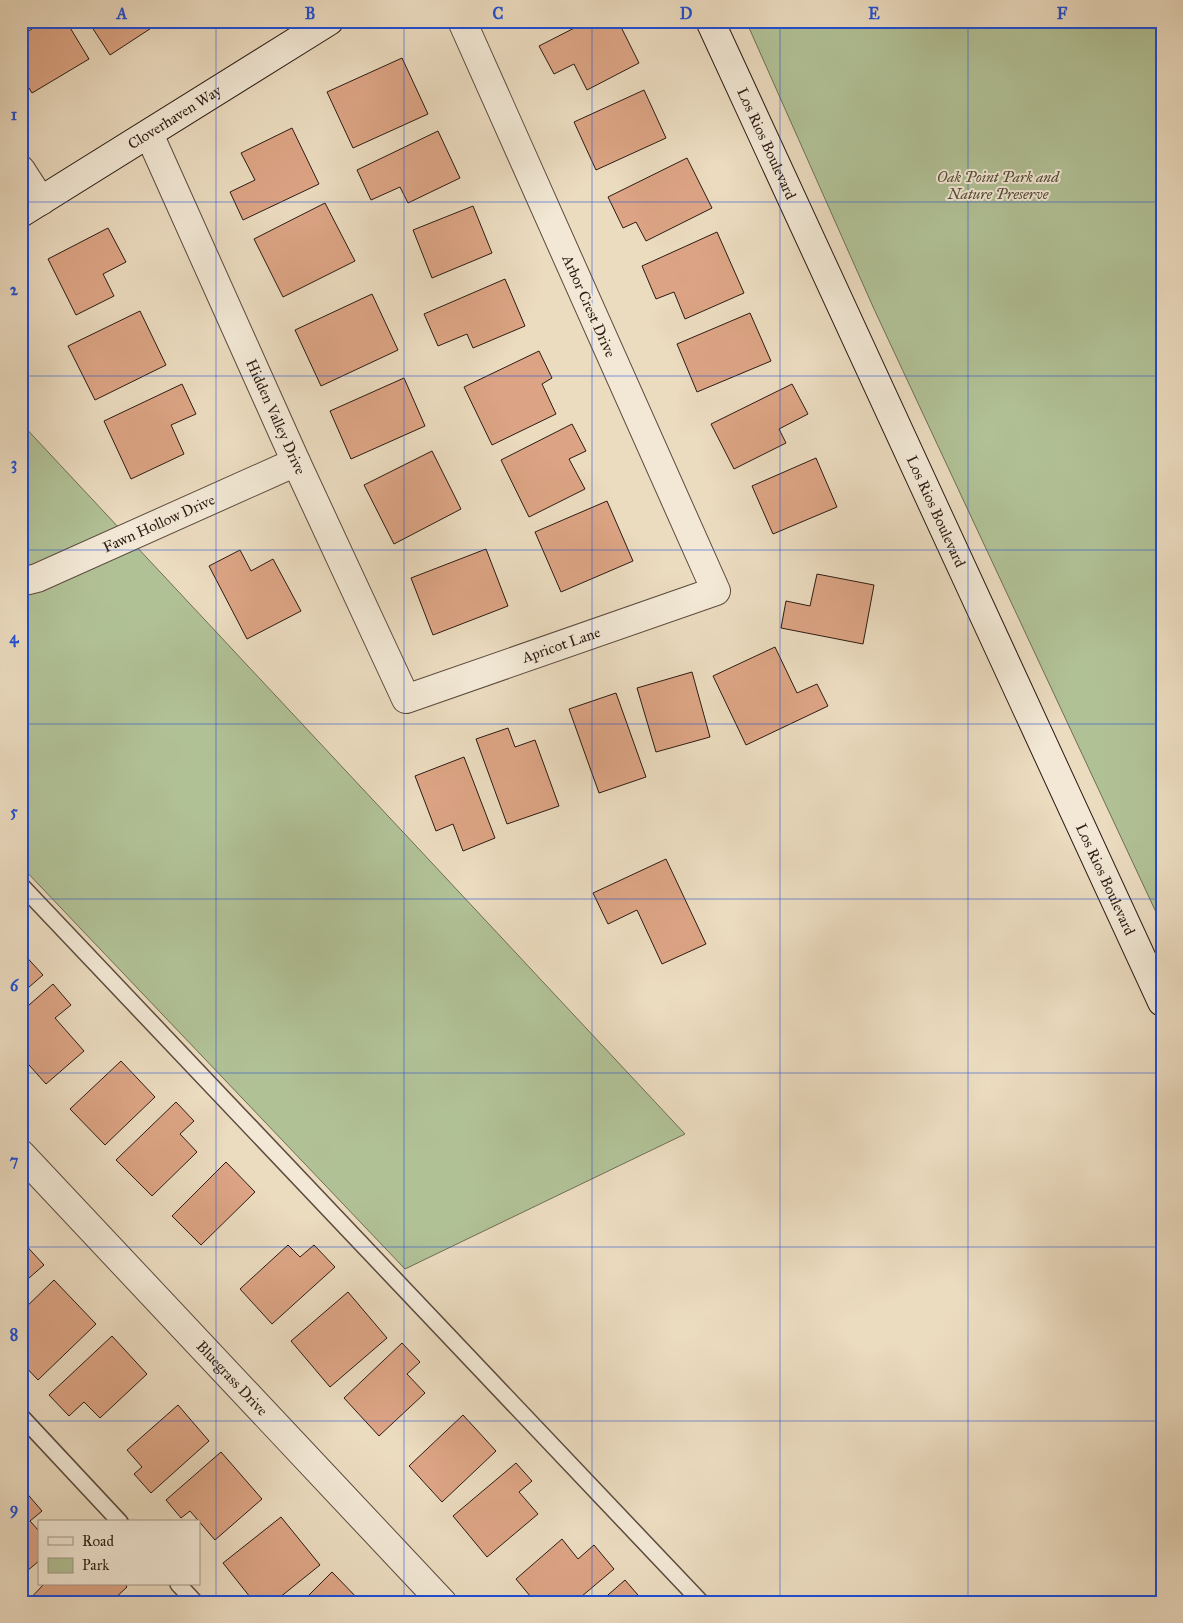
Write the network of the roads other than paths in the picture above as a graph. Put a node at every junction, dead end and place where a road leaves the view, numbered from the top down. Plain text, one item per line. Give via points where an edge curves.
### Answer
1 (328, 21) edge
2 (462, 21) edge
3 (710, 21) edge
4 (148, 134) junction
5 (21, 170) edge
6 (31, 207) edge
7 (296, 462) junction
8 (21, 582) edge
9 (716, 591) joint
10 (406, 699) joint
11 (21, 885) edge
12 (1162, 1002) edge
13 (21, 1154) edge
14 (21, 1416) edge
15 (118, 1520) edge
16 (180, 1586) edge
17 (195, 1602) edge
18 (442, 1602) edge
19 (701, 1602) edge

1 - 4 street, Cloverhaven Way
2 - 9 street, Arbor Crest Drive
3 - 12 street, Los Rios Boulevard
4 - 6 street, Cloverhaven Way
4 - 7 street, Hidden Valley Drive
5 - 6 street
7 - 8 street, Fawn Hollow Drive via 46,574
7 - 10 street, Hidden Valley Drive
9 - 10 street, Apricot Lane
11 - 19 lane
13 - 18 street, Bluegrass Drive
14 - 15 lane
16 - 17 lane

